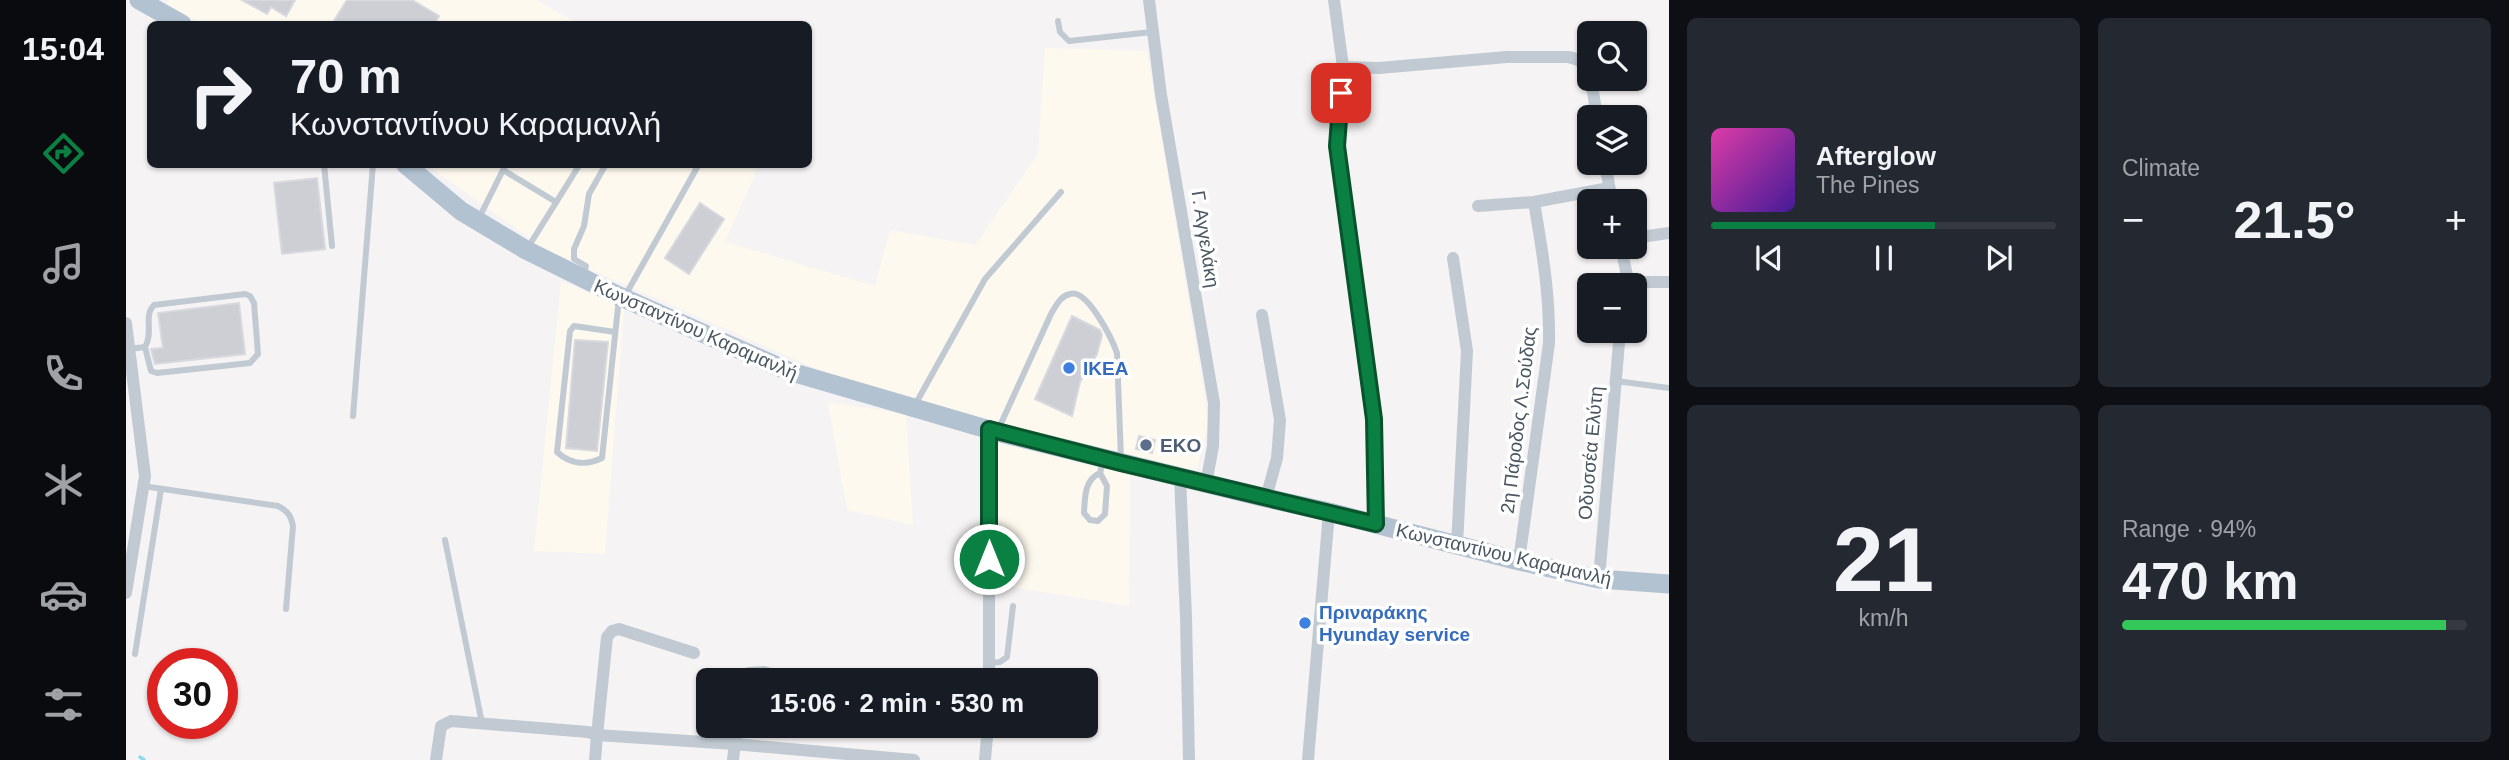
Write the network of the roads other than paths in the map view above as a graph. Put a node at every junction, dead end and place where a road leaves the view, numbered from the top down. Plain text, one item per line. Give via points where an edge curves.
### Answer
1 (139, 0) edge
2 (1149, 0) edge
3 (1334, 0) edge
4 (178, 21) edge
5 (1058, 21) dead end
6 (1152, 32) junction
7 (1577, 59) edge
8 (1343, 67) junction
9 (324, 168) edge
10 (373, 168) edge
11 (410, 168) edge
12 (504, 168) edge
13 (506, 168) edge
14 (577, 168) edge
15 (604, 168) edge
16 (697, 168) edge
17 (1061, 192) dead end
18 (1577, 198) edge
19 (556, 202) junction
20 (1534, 202) junction
21 (1478, 206) dead end
22 (477, 221) junction
23 (1669, 233) edge
24 (1647, 236) edge
25 (332, 246) dead end
26 (526, 250) junction
27 (1452, 258) dead end
28 (583, 279) junction
29 (1647, 282) edge
30 (1669, 282) edge
31 (621, 297) junction
32 (1262, 315) dead end
33 (126, 323) edge
34 (614, 332) junction
35 (1619, 343) edge
36 (145, 347) junction
37 (129, 349) junction
38 (1616, 381) junction
39 (1669, 388) edge
40 (914, 407) junction
41 (353, 416) dead end
42 (993, 430) junction
43 (1108, 465) junction
44 (1180, 477) junction
45 (1206, 484) junction
46 (143, 486) junction
47 (161, 489) junction
48 (1266, 499) junction
49 (1329, 512) junction
50 (1376, 524) junction
51 (445, 540) dead end
52 (1457, 545) junction
53 (1519, 561) junction
54 (1599, 579) junction
55 (1669, 584) edge
56 (126, 593) edge
57 (1013, 606) dead end
58 (286, 609) dead end
59 (694, 653) dead end
60 (135, 654) dead end
61 (989, 663) junction
62 (989, 668) edge
63 (482, 723) junction
64 (597, 736) junction
65 (735, 738) edge
66 (987, 738) edge
67 (734, 744) junction
68 (436, 760) edge
69 (595, 760) edge
70 (733, 760) edge
71 (914, 760) edge
72 (985, 760) edge
73 (1189, 760) edge
74 (1308, 760) edge

1 - 4 main road
2 - 6 street, Γ. Αγγελάκη
3 - 8 street
5 - 6 lane via 1060,32 1069,41
6 - 45 street, Γ. Αγγελάκη via 1214,403
7 - 8 street via 1507,57
8 - 50 street via 1337,146 1374,419
9 - 25 lane
10 - 41 lane
11 - 22 main road, Κωνσταντίνου Καραμανλή
12 - 22 lane
13 - 19 lane
14 - 19 lane
15 - 28 lane via 589,194 584,226 574,249 574,259 586,266
16 - 31 lane
17 - 40 lane via 985,279
18 - 20 street
19 - 26 lane
20 - 21 street
20 - 53 street, 2η Πάροδος Λ.Σούδας via 1550,311 1549,343
22 - 26 main road, Κωνσταντίνου Καραμανλή
23 - 24 street
26 - 28 main road, Κωνσταντίνου Καραμανλή
27 - 52 street via 1467,351
28 - 31 main road, Κωνσταντίνου Καραμανλή
29 - 30 street
31 - 34 lane
31 - 40 main road, Κωνσταντίνου Καραμανλή via 788,371
32 - 48 street via 1280,420 1279,451
33 - 37 street
34 - 34 lane via 602,458 572,461 557,452 570,331 574,326
35 - 38 street, Οδυσσέα Ελύτη
36 - 36 lane via 150,335 148,313 154,305 245,294 254,303 258,354 250,363 157,373 150,371
36 - 37 lane
37 - 46 street
38 - 39 lane
38 - 54 street, Οδυσσέα Ελύτη
40 - 42 main road, Κωνσταντίνου Καραμανλή
42 - 43 main road, Κωνσταντίνου Καραμανλή
42 - 43 lane via 1047,321 1060,300 1076,293 1088,302 1117,353 1121,420
42 - 61 street
43 - 43 lane via 1086,488 1084,513 1090,520 1098,521 1105,514
43 - 44 main road, Κωνσταντίνου Καραμανλή
44 - 45 main road, Κωνσταντίνου Καραμανλή
44 - 73 street
45 - 48 main road, Κωνσταντίνου Καραμανλή
46 - 47 lane
46 - 56 street
47 - 58 lane via 286,510 293,526
47 - 60 lane
48 - 49 main road, Κωνσταντίνου Καραμανλή
49 - 50 main road, Κωνσταντίνου Καραμανλή
49 - 74 street
50 - 52 main road, Κωνσταντίνου Καραμανλή
51 - 63 lane
52 - 53 main road, Κωνσταντίνου Καραμανλή
53 - 54 main road, Κωνσταντίνου Καραμανλή
54 - 55 main road, Κωνσταντίνου Καραμανλή
57 - 61 lane via 1007,657
59 - 64 street via 619,629 612,631 607,637
61 - 62 street
63 - 64 street
63 - 68 street via 445,722 439,732
64 - 67 street
64 - 69 street
65 - 67 street
66 - 72 street
67 - 70 street
67 - 71 street

